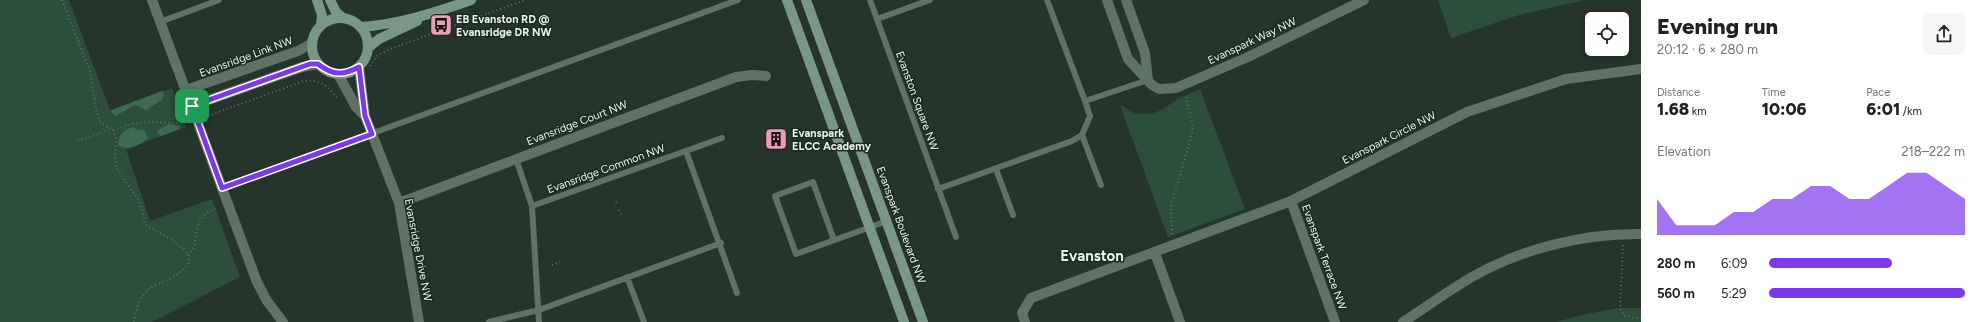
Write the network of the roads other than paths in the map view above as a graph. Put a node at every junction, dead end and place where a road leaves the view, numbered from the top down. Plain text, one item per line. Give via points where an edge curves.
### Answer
1 (152, 0) edge
2 (219, 0) edge
3 (317, 0) edge
4 (330, 0) edge
5 (471, 0) edge
6 (738, 0) edge
7 (787, 0) edge
8 (806, 0) edge
9 (870, 0) edge
10 (930, 0) edge
11 (1047, 0) edge
12 (1107, 0) edge
13 (1126, 0) edge
14 (1364, 0) edge
15 (423, 17) junction
16 (343, 18) junction
17 (877, 19) junction
18 (160, 22) junction
19 (321, 25) junction
20 (361, 27) junction
21 (312, 43) junction
22 (368, 48) junction
23 (318, 64) junction
24 (359, 67) junction
25 (1641, 69) edge
26 (338, 74) junction
27 (766, 76) dead end
28 (1148, 80) junction
29 (186, 90) junction
30 (1085, 101) junction
31 (192, 106) junction
32 (365, 116) junction
33 (372, 134) junction
34 (1082, 135) junction
35 (722, 138) dead end
36 (686, 151) junction
37 (516, 159) junction
38 (996, 169) junction
39 (1101, 185) dead end
40 (222, 188) junction
41 (938, 189) junction
42 (1291, 201) junction
43 (399, 203) junction
44 (532, 206) junction
45 (1013, 215) dead end
46 (887, 221) junction
47 (870, 227) junction
48 (1641, 234) edge
49 (956, 237) dead end
50 (834, 240) junction
51 (721, 243) junction
52 (1154, 253) junction
53 (627, 277) junction
54 (737, 293) dead end
55 (539, 310) junction
56 (283, 322) edge
57 (419, 322) edge
58 (489, 322) edge
59 (539, 322) edge
60 (644, 322) edge
61 (904, 322) edge
62 (923, 322) edge
63 (1025, 322) edge
64 (1180, 322) edge
65 (1335, 322) edge
66 (1403, 322) edge

1 - 18 street
2 - 18 lane
3 - 19 street via 322,15
4 - 16 street via 336,12
5 - 15 street
6 - 33 lane
7 - 47 street
8 - 46 street, Evanspark Boulevard NW
9 - 17 lane, Evanston Square NW
10 - 17 lane
11 - 30 lane
12 - 28 street, Evanspark Way NW via 1128,59
13 - 28 street via 1145,53
14 - 28 street, Evanspark Way NW via 1248,57 1176,88 1159,89
15 - 20 street
15 - 22 street via 379,39
16 - 19 street
16 - 20 street
17 - 41 lane, Evanston Square NW
18 - 29 street
19 - 21 street
20 - 22 street via 367,37
21 - 23 street via 313,54
21 - 29 street, Evansridge Link NW via 294,53
22 - 24 street via 366,59
23 - 26 street via 327,71
23 - 31 street via 302,67
24 - 26 street via 349,73
24 - 32 street, Evansridge Drive NW
25 - 42 street, Evanspark Circle NW via 1566,79 1467,112
26 - 32 street, Evansridge Drive NW via 356,107
27 - 37 street, Evansridge Court NW via 736,77
28 - 30 lane
29 - 31 street
30 - 34 lane via 1090,116
31 - 40 street
32 - 33 street, Evansridge Drive NW
33 - 40 lane
33 - 43 street, Evansridge Drive NW
34 - 38 lane
34 - 39 lane
35 - 36 lane, Evansridge Common NW
36 - 44 lane, Evansridge Common NW
36 - 51 lane
37 - 43 street, Evansridge Court NW
37 - 44 lane
38 - 41 lane
38 - 45 lane
40 - 56 street via 257,282 266,301
41 - 49 lane, Evanston Square NW
42 - 52 street, Evanspark Circle NW
42 - 65 street, Evanspark Terrace NW
43 - 57 street, Evansridge Drive NW
44 - 55 lane
46 - 47 lane
46 - 62 street, Evanspark Boulevard NW
47 - 50 lane
47 - 61 street
48 - 66 street via 1569,241 1511,258 1473,277
50 - 50 lane via 796,254 775,196 813,182
51 - 53 lane
51 - 54 lane
52 - 63 street, Evanspark Circle NW via 1031,298 1022,313
52 - 64 street
53 - 55 lane
53 - 60 lane
55 - 58 lane
55 - 59 lane

